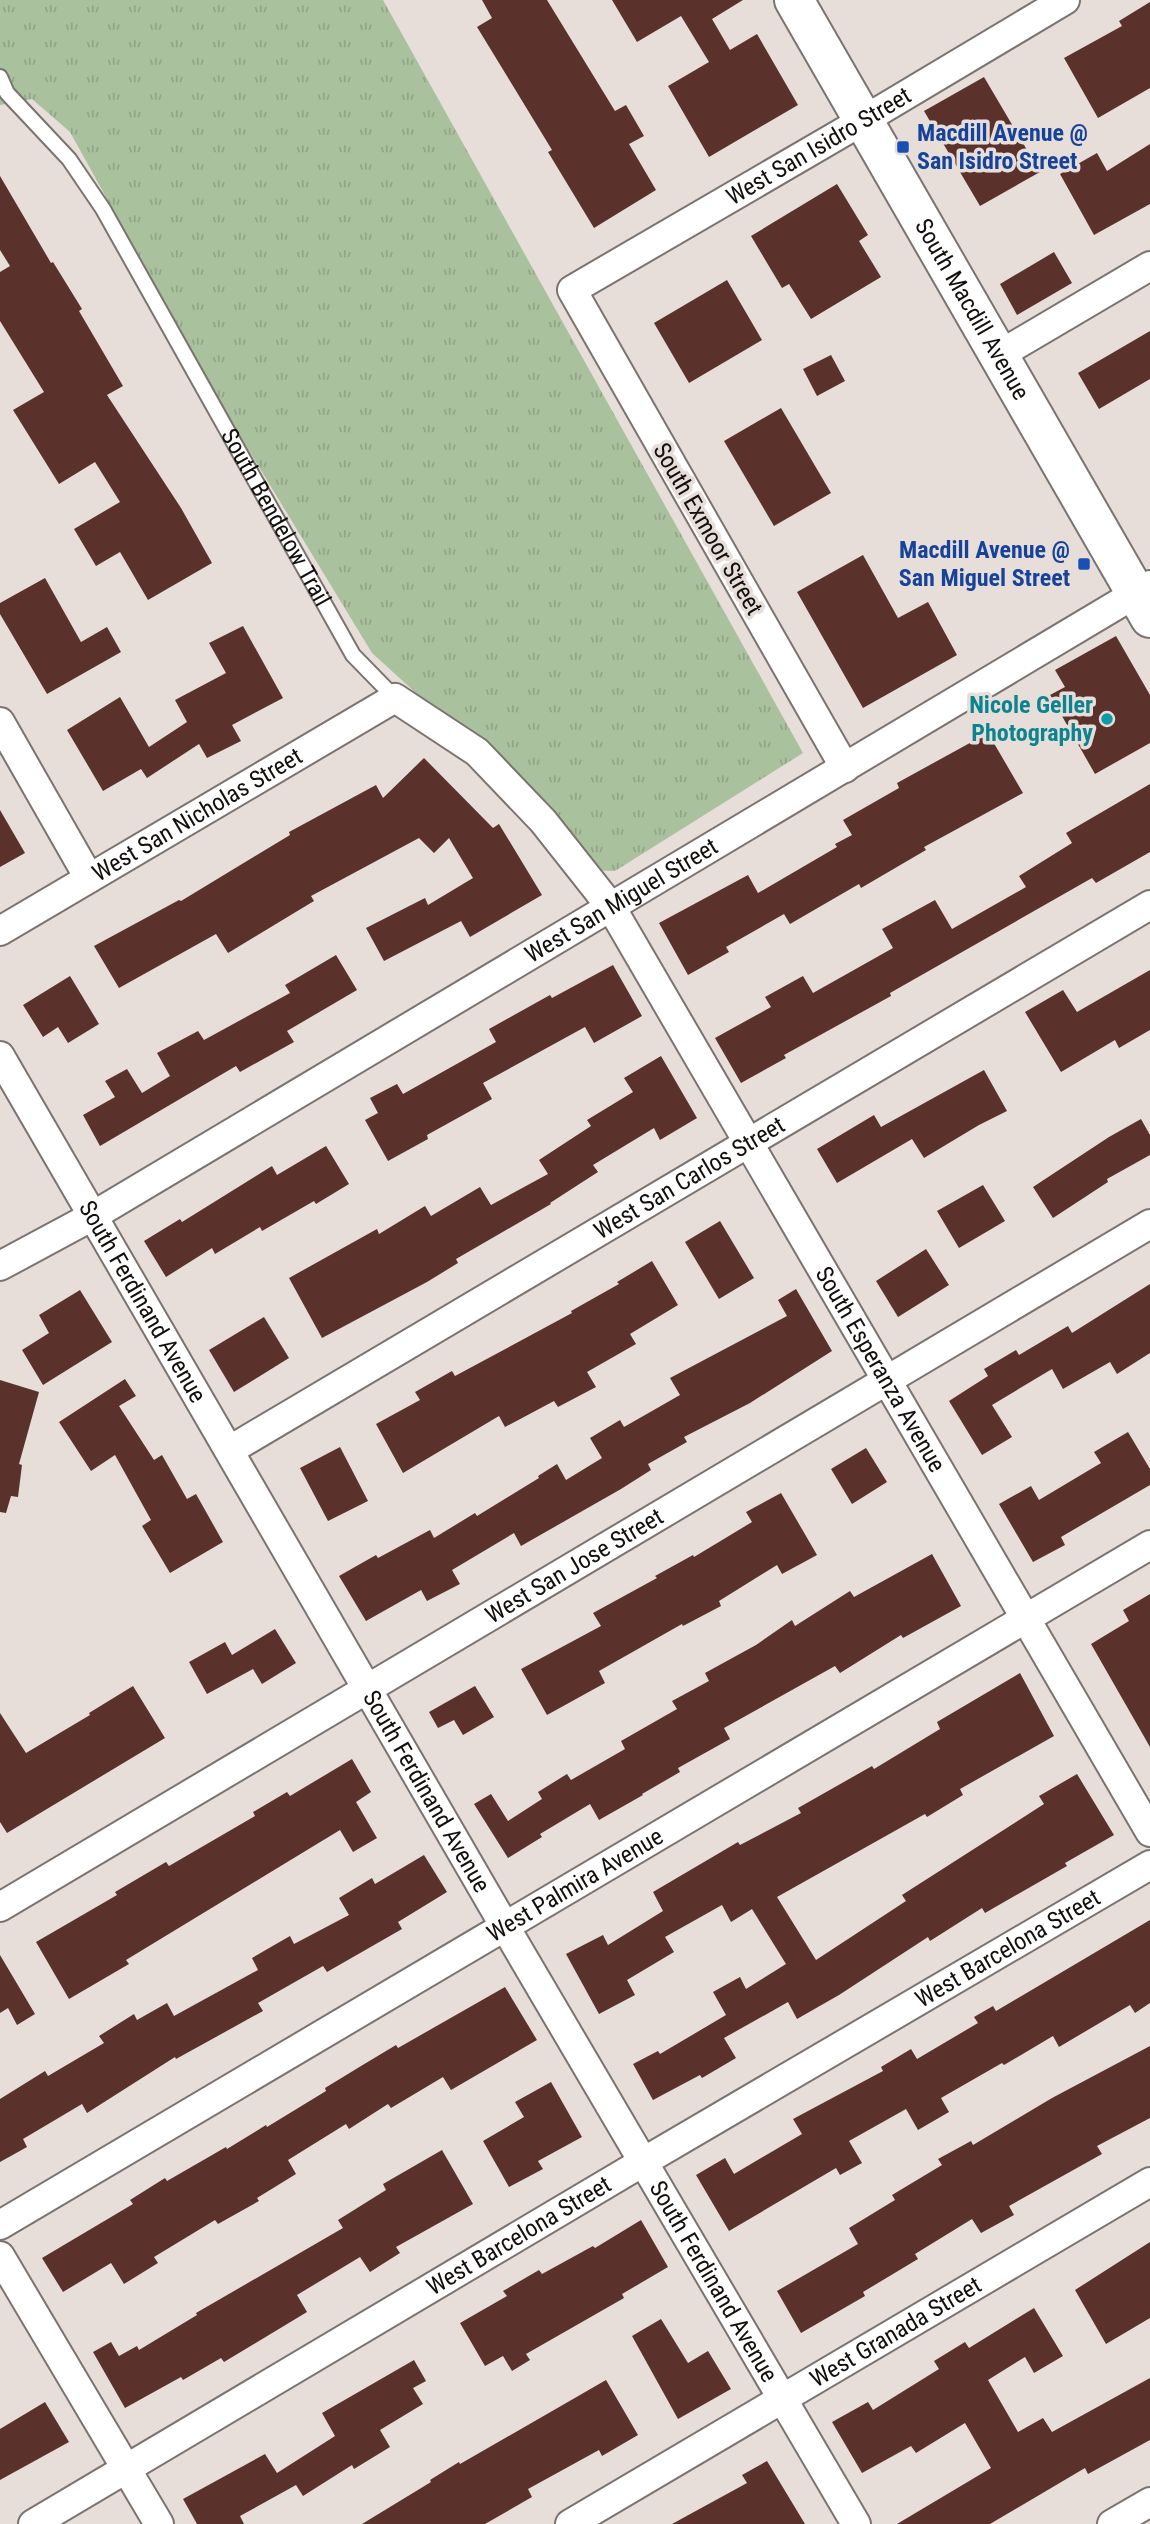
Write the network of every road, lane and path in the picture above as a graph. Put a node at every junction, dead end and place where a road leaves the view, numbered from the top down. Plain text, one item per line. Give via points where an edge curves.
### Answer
1 (794, 0) edge
2 (1065, 0) edge
3 (0, 77) edge
4 (864, 120) junction
5 (1150, 266) edge
6 (572, 290) joint
7 (999, 355) junction
8 (1145, 599) edge
9 (395, 698) junction
10 (0, 722) edge
11 (845, 768) junction
12 (89, 878) junction
13 (1150, 905) edge
14 (611, 906) junction
15 (0, 931) edge
16 (0, 1056) edge
17 (748, 1142) junction
18 (92, 1217) junction
19 (1150, 1224) edge
20 (0, 1266) edge
21 (887, 1380) junction
22 (230, 1450) junction
23 (1150, 1545) edge
24 (1025, 1619) junction
25 (367, 1689) junction
26 (1150, 1832) edge
27 (1150, 1865) edge
28 (0, 1907) edge
29 (504, 1925) junction
30 (643, 2162) junction
31 (1150, 2182) edge
32 (0, 2225) edge
33 (0, 2256) edge
34 (782, 2398) junction
35 (126, 2468) junction
36 (33, 2524) edge
37 (159, 2524) edge
38 (570, 2524) edge
39 (856, 2524) edge

1 - 4 street, South Macdill Avenue
2 - 4 street, West San Isidro Street
3 - 9 lane, South Bendelow Trail via 7,93 69,159 103,209 353,655
4 - 6 street, West San Isidro Street
4 - 7 street, South Macdill Avenue
5 - 7 street
6 - 11 street, South Exmoor Street
7 - 8 street, South Macdill Avenue
8 - 11 street, West San Miguel Street
9 - 12 street, West San Nicholas Street
9 - 14 street, South Bendelow Trail via 477,752 543,821
10 - 12 street
11 - 14 street, West San Miguel Street
12 - 15 street, West San Nicholas Street
13 - 17 street, West San Carlos Street
14 - 17 street, South Esperanza Avenue
14 - 18 street, West San Miguel Street
16 - 18 street, South Ferdinand Avenue
17 - 21 street, South Esperanza Avenue
17 - 22 street, West San Carlos Street
18 - 20 street, West San Miguel Street
18 - 22 street, South Ferdinand Avenue
19 - 21 street, West San Jose Street
21 - 24 street, South Esperanza Avenue
21 - 25 street, West San Jose Street
22 - 25 street, South Ferdinand Avenue
23 - 24 street, West Palmira Avenue
24 - 26 street, South Esperanza Avenue
24 - 29 street, West Palmira Avenue
25 - 28 street, West San Jose Street
25 - 29 street, South Ferdinand Avenue
27 - 30 street, West Barcelona Street
29 - 30 street, South Ferdinand Avenue
29 - 32 street, West Palmira Avenue
30 - 34 street, South Ferdinand Avenue
30 - 35 street, West Barcelona Street
31 - 34 street, West Granada Street
33 - 35 street
34 - 38 street, West Granada Street
34 - 39 street, South Ferdinand Avenue
35 - 36 street, West Barcelona Street
35 - 37 street

